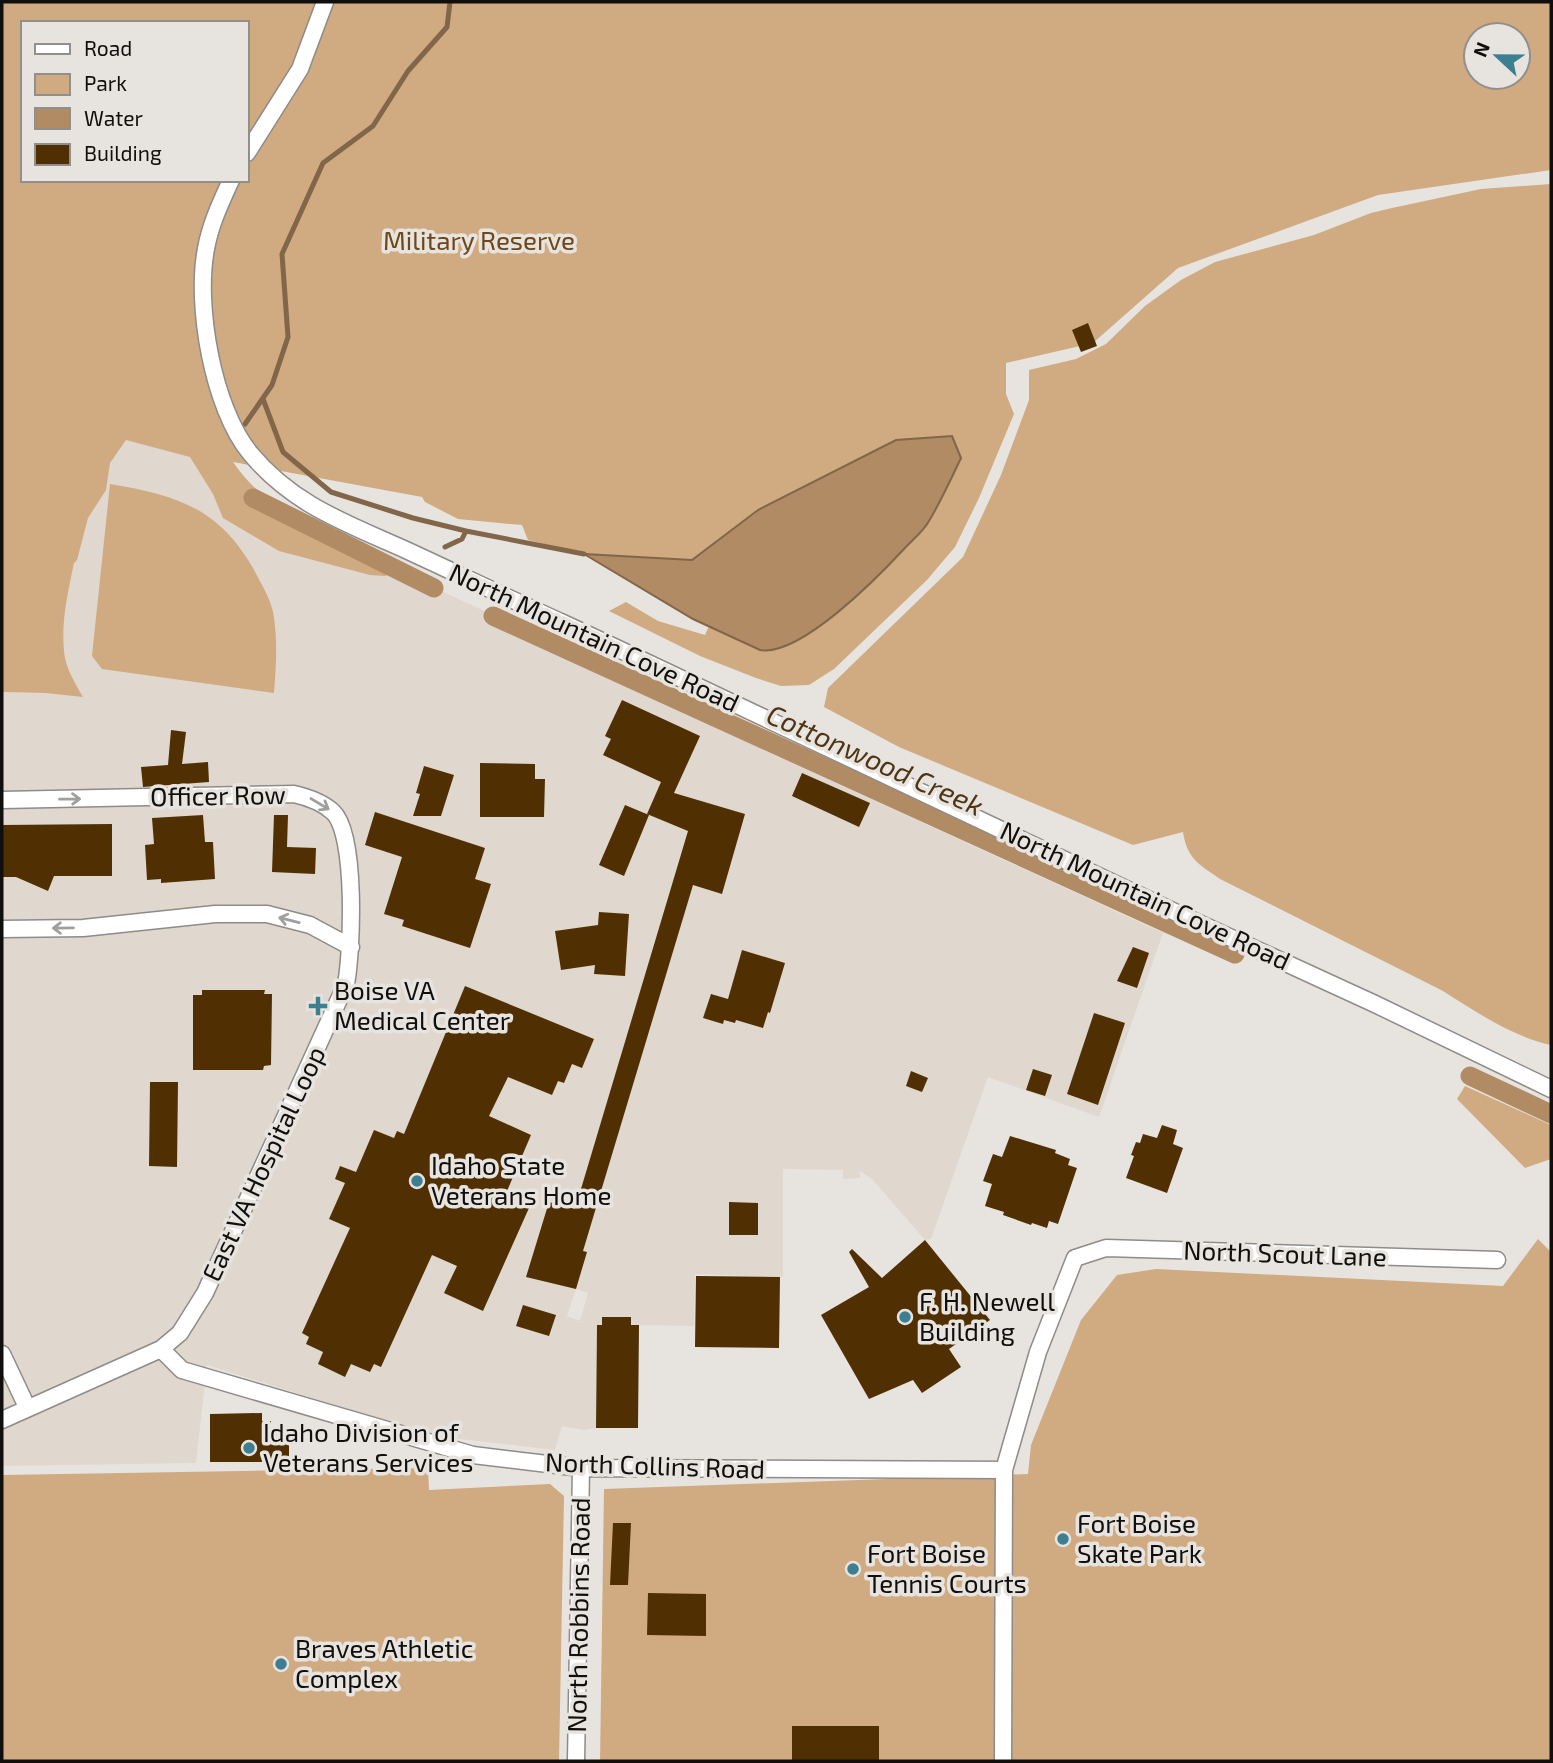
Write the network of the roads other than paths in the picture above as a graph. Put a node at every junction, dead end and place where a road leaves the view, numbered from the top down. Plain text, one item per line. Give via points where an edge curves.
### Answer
1 (325, 2) edge
2 (248, 151) edge
3 (229, 182) edge
4 (2, 800) edge
5 (2, 929) edge
6 (351, 947) junction
7 (1551, 1089) edge
8 (1497, 1259) dead end
9 (160, 1349) junction
10 (2, 1354) edge
11 (27, 1407) junction
12 (2, 1420) edge
13 (581, 1468) junction
14 (1004, 1470) junction
15 (576, 1761) edge
16 (1003, 1761) edge

1 - 2 street via 300,69
3 - 7 street, North Mountain Cove Road via 206,249 204,303 214,372 233,430 249,452 307,504
4 -> 6 street, Officer Row via 294,794 310,798 334,813 344,833
6 -> 5 street via 310,925 267,915
6 - 9 street, East VA Hospital Loop via 346,984 205,1293 180,1333
8 - 14 street, North Scout Lane via 1106,1248 1075,1258 1038,1352
9 - 11 street
9 - 13 street, North Collins Road via 182,1370 473,1455
10 - 11 street
11 - 12 street
13 - 14 street, North Collins Road
13 - 15 street, North Robbins Road
14 - 16 street

